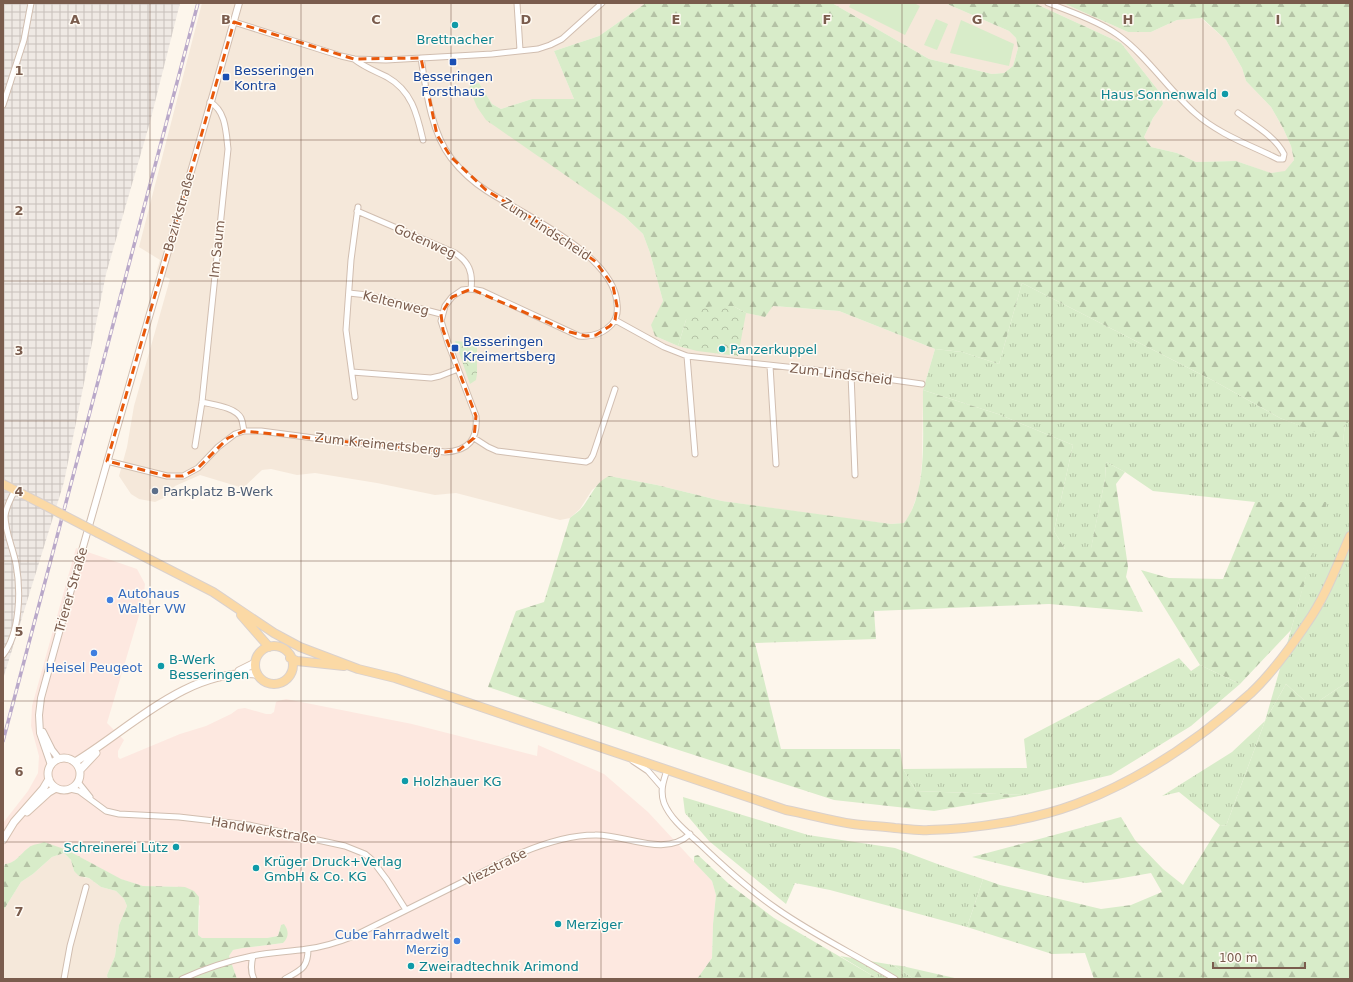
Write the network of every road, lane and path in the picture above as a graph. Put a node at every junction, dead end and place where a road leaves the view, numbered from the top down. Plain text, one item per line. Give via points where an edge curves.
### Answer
1 (31, 3) edge
2 (239, 3) edge
3 (517, 3) edge
4 (602, 3) edge
5 (1048, 3) edge
6 (234, 22) junction
7 (520, 50) junction
8 (420, 58) junction
9 (354, 59) junction
10 (210, 102) junction
11 (3, 105) edge
12 (1238, 113) dead end
13 (424, 140) dead end
14 (351, 260) joint
15 (471, 289) junction
16 (349, 293) junction
17 (442, 314) junction
18 (615, 320) junction
19 (687, 356) junction
20 (770, 366) junction
21 (458, 369) junction
22 (352, 372) junction
23 (851, 374) junction
24 (922, 384) dead end
25 (615, 389) dead end
26 (355, 397) dead end
27 (202, 402) junction
28 (244, 431) junction
29 (474, 438) junction
30 (195, 446) dead end
31 (695, 454) dead end
32 (107, 461) junction
33 (776, 464) dead end
34 (855, 475) dead end
35 (3, 484) edge
36 (15, 490) junction
37 (1350, 536) edge
38 (221, 597) junction
39 (266, 649) junction
40 (3, 655) edge
41 (290, 658) junction
42 (255, 663) junction
43 (327, 664) junction
44 (358, 669) junction
45 (291, 671) junction
46 (234, 673) junction
47 (257, 674) junction
48 (40, 719) junction
49 (112, 737) junction
50 (620, 754) junction
51 (59, 759) junction
52 (75, 762) junction
53 (51, 764) junction
54 (80, 770) junction
55 (667, 770) junction
56 (49, 779) junction
57 (78, 782) junction
58 (662, 787) junction
59 (56, 788) junction
60 (70, 789) junction
61 (95, 802) junction
62 (8, 832) junction
63 (690, 834) junction
64 (3, 840) edge
65 (86, 887) dead end
66 (406, 910) junction
67 (308, 949) junction
68 (253, 956) junction
69 (64, 979) edge
70 (182, 979) edge
71 (254, 979) edge
72 (285, 979) edge
73 (895, 979) edge

1 - 11 street via 24,40
2 - 6 street, Bezirkstraße
3 - 7 street
4 - 7 street via 568,34 555,42 538,49
5 - 12 street via 1116,34 1137,52 1195,114 1227,134 1278,159 1283,159 1282,149 1271,137
6 - 9 street
6 - 10 street, Bezirkstraße
7 - 8 street
8 - 9 street
8 - 18 street, Zum Lindscheid via 441,144 470,179 564,238 596,262 613,286 617,306
9 - 13 street via 404,90 416,112
10 - 27 street, Im Saum via 220,110 228,149
10 - 32 street, Bezirkstraße
14 - 15 street, Gotenweg via 357,209 463,258 471,274
14 - 16 street, Keltenweg
15 - 17 street via 462,290 452,297 444,306
15 - 18 street via 495,296 579,336 596,335
16 - 17 street, Keltenweg via 367,295
16 - 22 street, Keltenweg via 346,330
17 - 21 street via 443,330
18 - 19 street, Zum Lindscheid via 664,347
19 - 20 street, Zum Lindscheid
19 - 31 street
20 - 23 street, Zum Lindscheid
20 - 33 street
21 - 22 street via 431,378
21 - 29 street via 476,416
22 - 26 street, Keltenweg
23 - 24 street, Zum Lindscheid
23 - 34 street
25 - 29 street via 593,455 586,462 497,451
27 - 28 street via 236,413 240,416
27 - 30 street, Im Saum
28 - 29 street, Zum Kreimertsberg via 274,432 445,452 459,450
28 - 32 street, Zum Kreimertsberg via 228,438 198,468 183,476 174,477
32 - 48 street, Trierer Straße via 40,698
35 - 36 main road
36 - 38 main road, bridge
36 - 40 street via 5,515 16,564 17,612 10,646
37 - 55 main road via 1329,585 1308,622 1252,692 1220,719 1158,763 1076,804 990,825 929,830 852,824 786,810
38 - 39 main road via 252,627
38 - 44 main road via 284,639
39 - 41 main road via 281,648
39 - 42 main road via 258,655
41 - 43 main road
41 - 45 main road
42 - 46 main road
42 - 47 main road
43 - 44 main road
43 - 45 main road
44 - 50 main road via 395,678
45 - 47 main road via 285,680 274,684 262,680
46 - 47 main road
46 - 49 main road via 170,697
48 - 51 street, Trierer Straße via 48,743
48 - 53 street, Trierer Straße via 40,733
49 - 52 main road
49 - 54 main road
50 - 55 main road
50 - 58 street via 648,771
51 - 52 main road via 68,758
51 - 53 main road
52 - 54 main road
53 - 56 main road
54 - 57 main road
55 - 58 street
56 - 59 main road
56 - 62 main road
57 - 60 main road
57 - 61 street, Handwerkstraße
58 - 63 street via 668,810
59 - 60 main road
59 - 62 main road via 48,792
60 - 61 street, Handwerkstraße via 79,791
61 - 66 street, Handwerkstraße via 106,811 119,814 249,825 345,846 365,854 372,860
62 - 64 main road
63 - 66 street, Viezstraße via 659,845 595,835 549,842 521,853
63 - 73 street via 741,882 778,910
65 - 69 street
66 - 67 street, Viezstraße via 354,936
67 - 68 street, Viezstraße
67 - 72 street via 306,964
68 - 70 street, Viezstraße
68 - 71 street via 251,974

